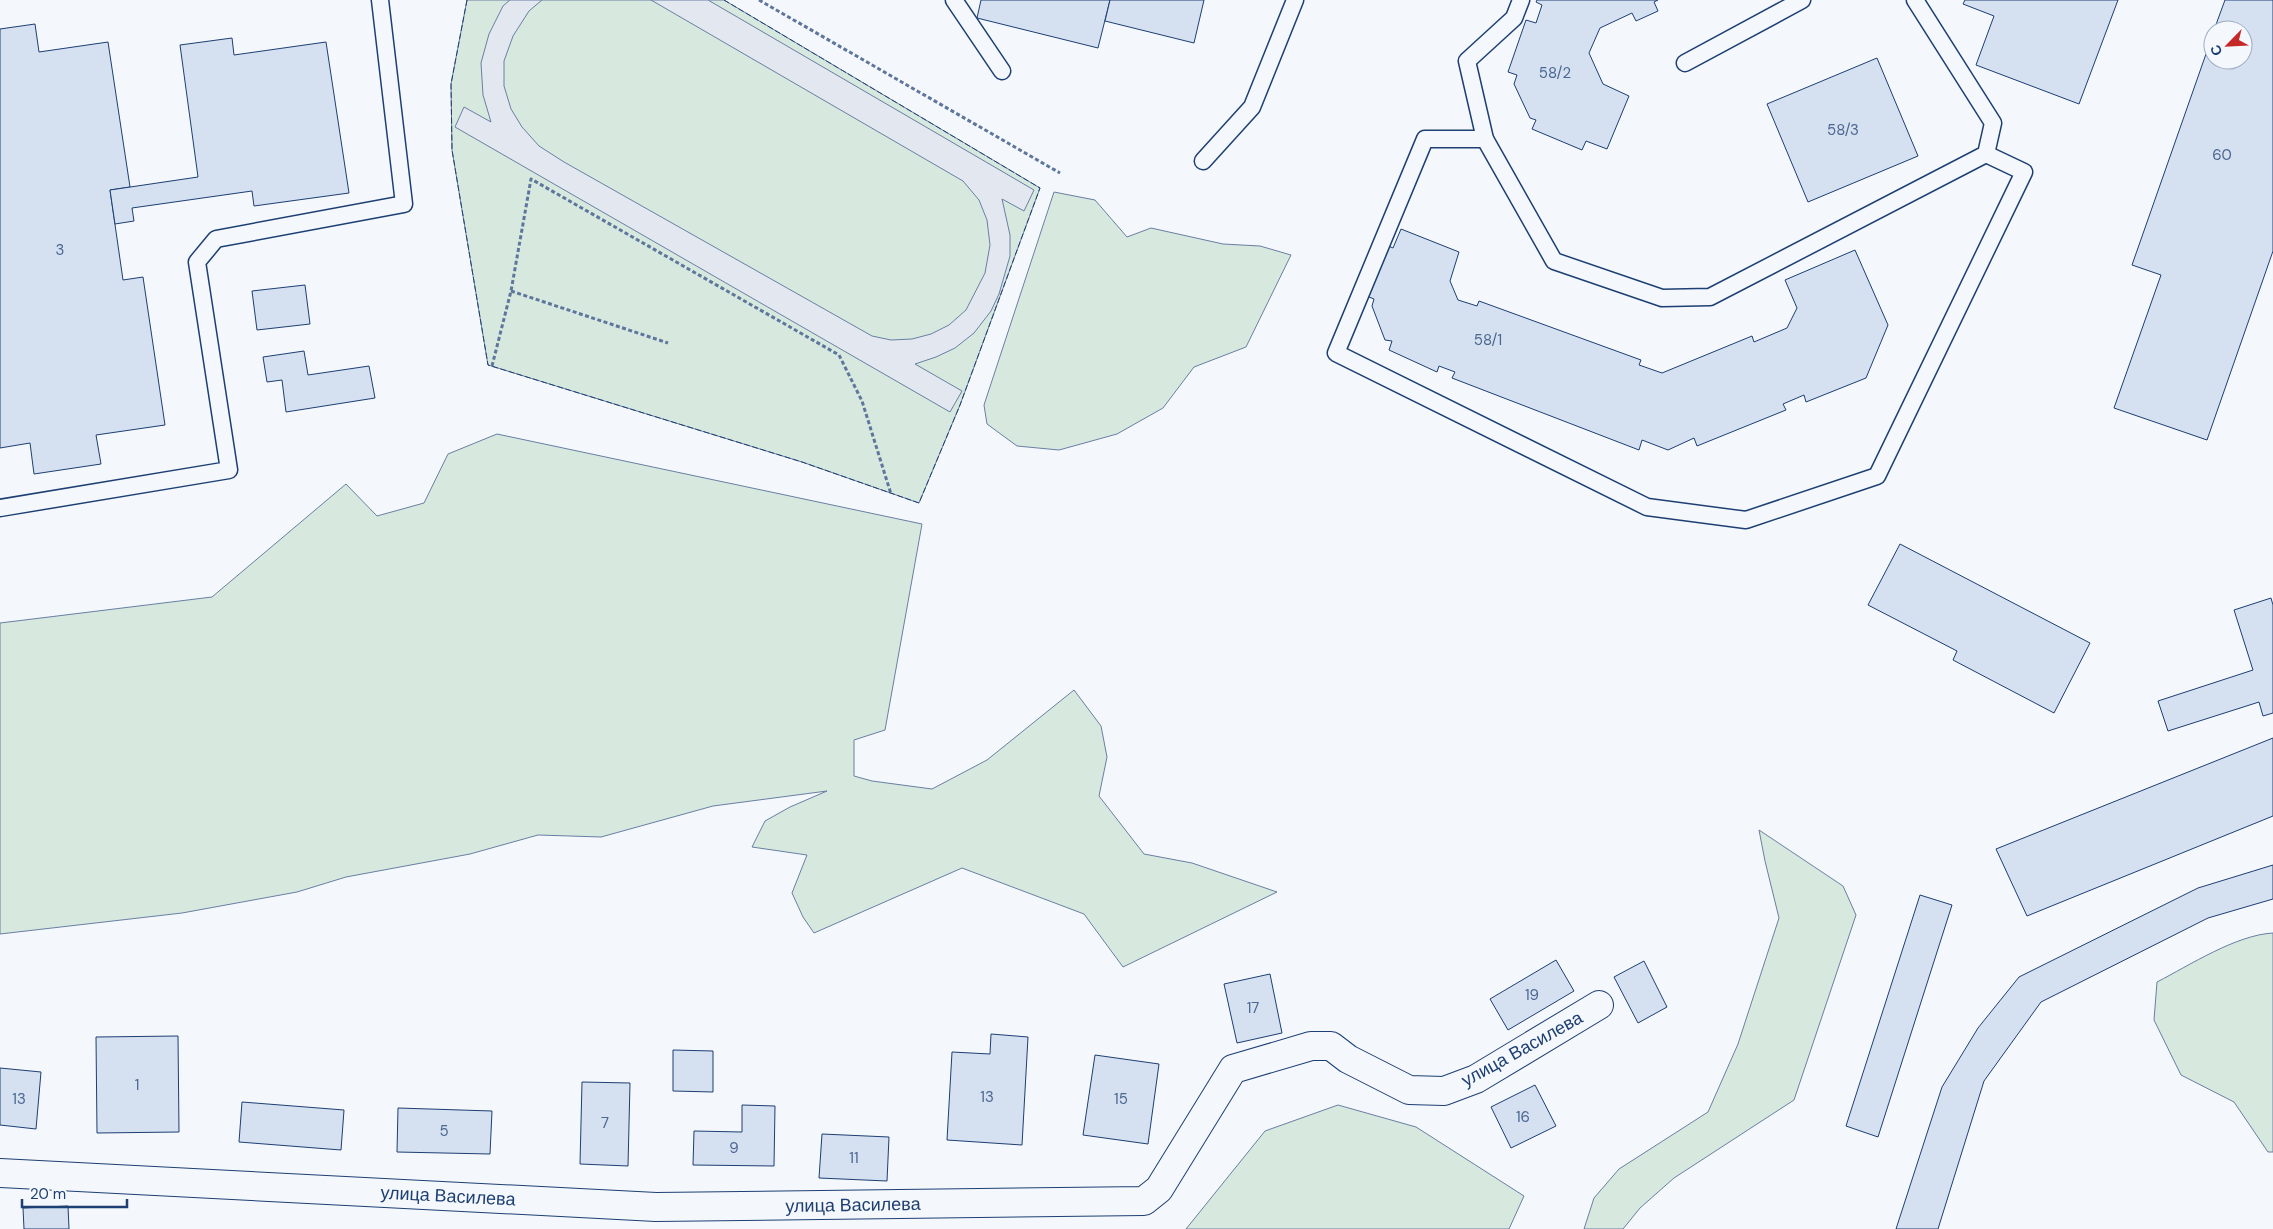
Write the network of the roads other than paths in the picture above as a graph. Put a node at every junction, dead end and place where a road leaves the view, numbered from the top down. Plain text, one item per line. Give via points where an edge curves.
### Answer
1 (380, 0) edge
2 (954, 0) edge
3 (1295, 0) edge
4 (1521, 0) edge
5 (1802, 0) edge
6 (1915, 0) edge
7 (1685, 63) dead end
8 (1002, 71) dead end
9 (1485, 139) junction
10 (1986, 154) junction
11 (1203, 161) dead end
12 (0, 508) edge
13 (1599, 1005) dead end
14 (0, 1173) edge

1 - 12 lane via 404,204 216,239 197,262 229,470
2 - 8 lane
3 - 11 lane via 1252,107
4 - 9 lane via 1514,18 1467,60
5 - 7 lane
6 - 10 lane via 1993,123
9 - 10 lane via 1554,261 1662,298 1710,297
9 - 10 lane via 1425,139 1336,353 1647,508 1746,520 1876,476 2024,172
13 - 14 street, улица Василева via 1476,1078 1444,1091 1409,1090 1348,1059 1331,1046 1311,1046 1233,1069 1159,1189 1144,1201 656,1207

